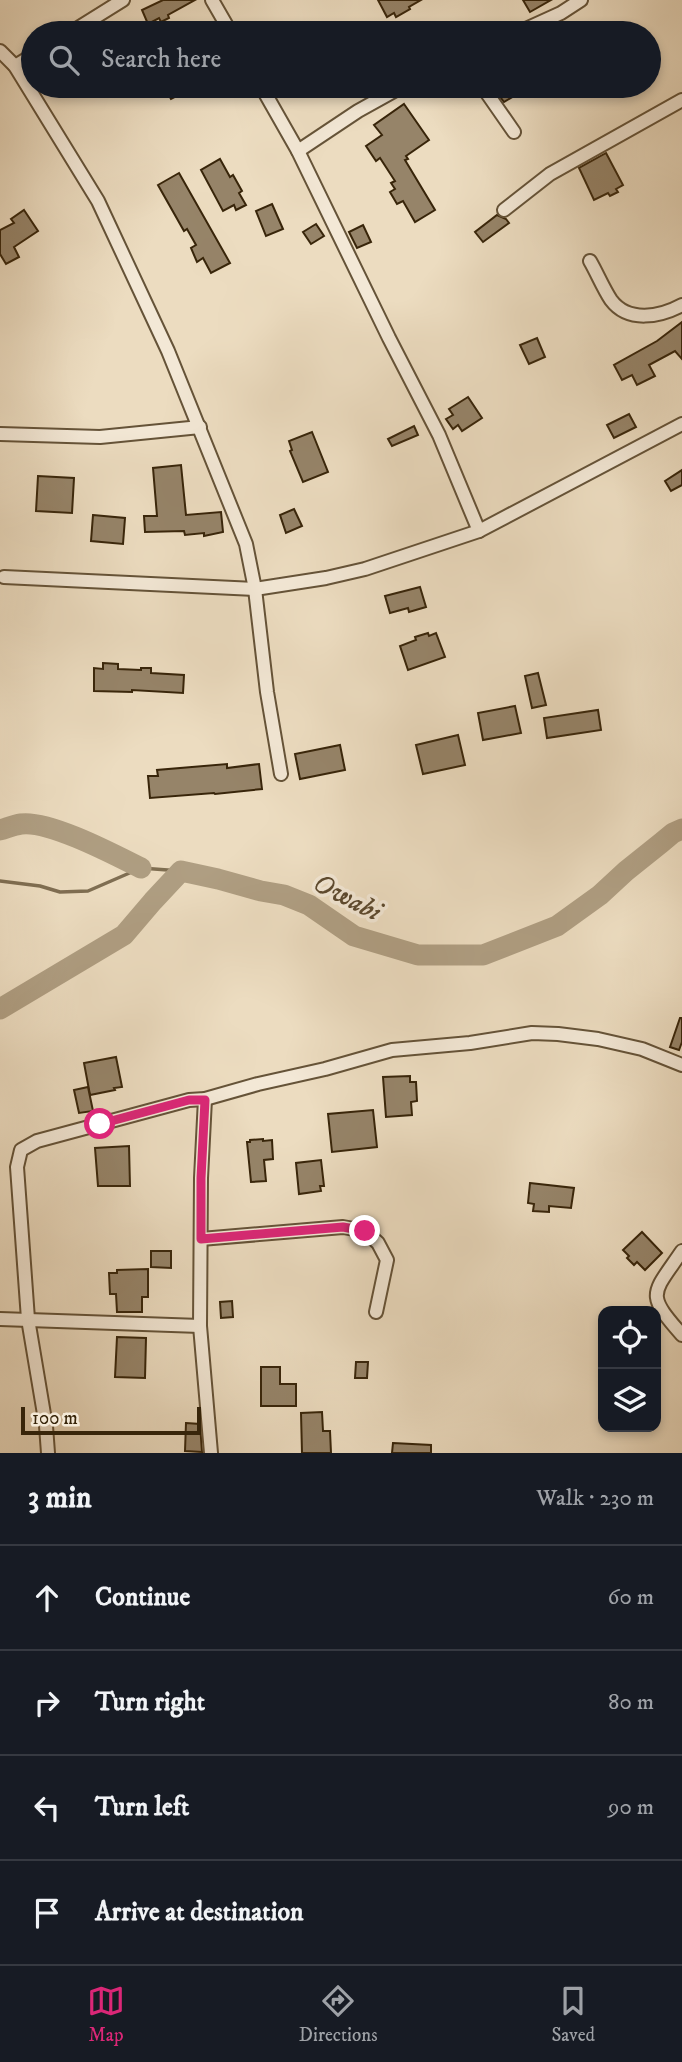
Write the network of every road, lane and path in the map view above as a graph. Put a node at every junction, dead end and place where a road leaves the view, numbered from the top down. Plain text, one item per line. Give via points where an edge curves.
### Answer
1 (123, 0) edge
2 (212, 0) edge
3 (581, 0) edge
4 (89, 21) edge
5 (224, 21) edge
6 (543, 21) edge
7 (0, 51) edge
8 (21, 62) edge
9 (15, 66) junction
10 (21, 76) edge
11 (35, 98) edge
12 (268, 98) edge
13 (381, 98) edge
14 (490, 98) edge
15 (682, 100) edge
16 (514, 132) dead end
17 (298, 151) junction
18 (504, 211) dead end
19 (590, 261) dead end
20 (682, 305) edge
21 (682, 424) edge
22 (200, 427) junction
23 (0, 434) edge
24 (479, 531) junction
25 (4, 577) dead end
26 (255, 589) junction
27 (281, 774) dead end
28 (682, 1065) edge
29 (205, 1100) junction
30 (201, 1239) junction
31 (682, 1251) edge
32 (376, 1312) dead end
33 (0, 1319) edge
34 (28, 1319) junction
35 (200, 1326) junction
36 (682, 1335) edge
37 (48, 1453) edge
38 (211, 1453) edge

1 - 4 street
2 - 5 street
3 - 6 street
7 - 9 street
8 - 9 street
9 - 10 street
11 - 22 street via 98,201
12 - 17 street
13 - 17 street
14 - 16 street
15 - 18 street via 550,174
17 - 24 street via 439,435
19 - 20 street via 613,302 630,314 648,317
21 - 24 street
22 - 23 street via 100,437
22 - 26 street via 246,544
24 - 26 street via 365,569
25 - 26 street
26 - 27 street
28 - 29 street via 598,1039 532,1033 392,1050
29 - 30 street
29 - 34 street via 189,1100 37,1141 22,1150 17,1167
30 - 32 street via 343,1227 365,1231 387,1260
30 - 35 street
31 - 36 street via 655,1295 663,1314
33 - 34 street
34 - 35 street
34 - 37 street
35 - 38 street

